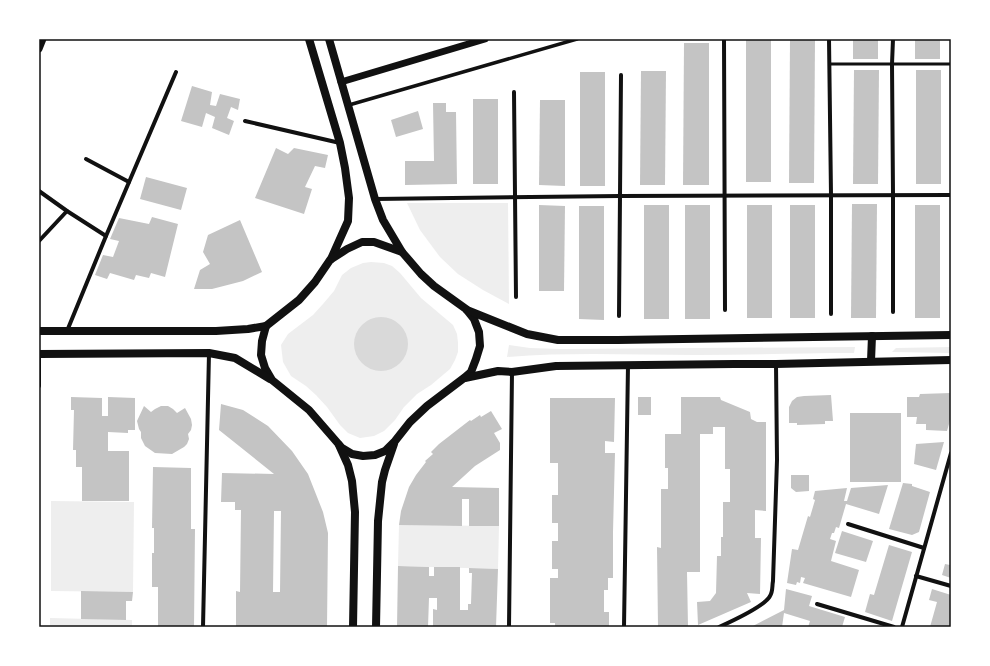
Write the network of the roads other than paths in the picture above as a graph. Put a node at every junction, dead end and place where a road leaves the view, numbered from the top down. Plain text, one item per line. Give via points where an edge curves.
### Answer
1 (43, 39) edge
2 (309, 39) edge
3 (329, 39) edge
4 (485, 39) edge
5 (577, 39) edge
6 (724, 39) edge
7 (829, 39) edge
8 (892, 39) edge
9 (39, 49) edge
10 (830, 64) junction
11 (892, 64) junction
12 (951, 64) edge
13 (176, 72) dead end
14 (620, 74) dead end
15 (341, 82) junction
16 (514, 92) dead end
17 (348, 105) junction
18 (245, 121) dead end
19 (340, 142) junction
20 (86, 159) dead end
21 (129, 182) junction
22 (39, 191) edge
23 (893, 194) junction
24 (724, 195) junction
25 (831, 195) junction
26 (951, 195) edge
27 (620, 196) junction
28 (514, 197) junction
29 (375, 199) junction
30 (66, 211) junction
31 (106, 236) junction
32 (39, 241) edge
33 (402, 252) junction
34 (330, 260) junction
35 (516, 297) dead end
36 (466, 309) junction
37 (725, 310) dead end
38 (892, 312) dead end
39 (830, 314) dead end
40 (619, 316) dead end
41 (266, 326) junction
42 (39, 331) edge
43 (67, 331) junction
44 (951, 335) edge
45 (872, 336) junction
46 (209, 353) junction
47 (39, 354) edge
48 (951, 360) edge
49 (871, 361) junction
50 (776, 364) junction
51 (628, 365) junction
52 (512, 372) junction
53 (464, 378) junction
54 (272, 380) junction
55 (39, 386) edge
56 (395, 441) junction
57 (339, 445) junction
58 (951, 453) edge
59 (950, 464) edge
60 (848, 524) dead end
61 (924, 548) junction
62 (916, 576) junction
63 (951, 586) edge
64 (817, 604) dead end
65 (204, 627) edge
66 (353, 627) edge
67 (376, 627) edge
68 (509, 627) edge
69 (624, 627) edge
70 (719, 627) edge
71 (894, 627) edge
72 (902, 627) edge

1 - 9 street
2 - 19 main road
3 - 15 main road
4 - 15 street
5 - 17 street
6 - 24 street
7 - 10 street
8 - 11 street
10 - 11 lane
10 - 25 street
11 - 12 lane
11 - 23 street
13 - 21 street
14 - 27 street
15 - 17 main road
16 - 28 street
17 - 29 main road
18 - 19 street
19 - 34 main road via 349,198 348,221
20 - 21 street
21 - 31 street
22 - 30 street
23 - 25 street
23 - 26 street
23 - 38 street
24 - 25 street
24 - 27 street
24 - 37 street
25 - 39 street
27 - 28 street
27 - 40 street
28 - 29 street
28 - 35 street
29 - 33 main road via 383,220
30 - 31 street
30 - 32 street
31 - 43 street
33 - 34 main road via 374,242 362,242
33 - 36 main road via 434,286
34 - 41 main road via 299,300
36 - 45 main road via 527,334 558,340
36 - 53 main road via 474,319 479,332 480,346 471,372
41 - 43 main road via 216,331
41 - 54 main road via 261,355
42 - 43 main road
44 - 45 main road
45 - 49 main road
46 - 47 main road
46 - 54 main road via 235,358
46 - 65 street
47 - 55 street
48 - 49 main road
49 - 50 main road
50 - 51 main road
50 - 70 street via 777,460 771,596 765,602
51 - 52 main road via 556,366
51 - 69 street
52 - 53 main road via 498,371
52 - 68 street
53 - 56 main road via 427,406
54 - 57 main road via 309,410
56 - 57 main road via 385,451 364,456 352,454
56 - 67 main road via 382,482 378,521
57 - 66 main road via 352,481 355,512
58 - 59 street
59 - 61 street
60 - 61 street
61 - 62 street
62 - 63 street
62 - 72 street
64 - 71 street

